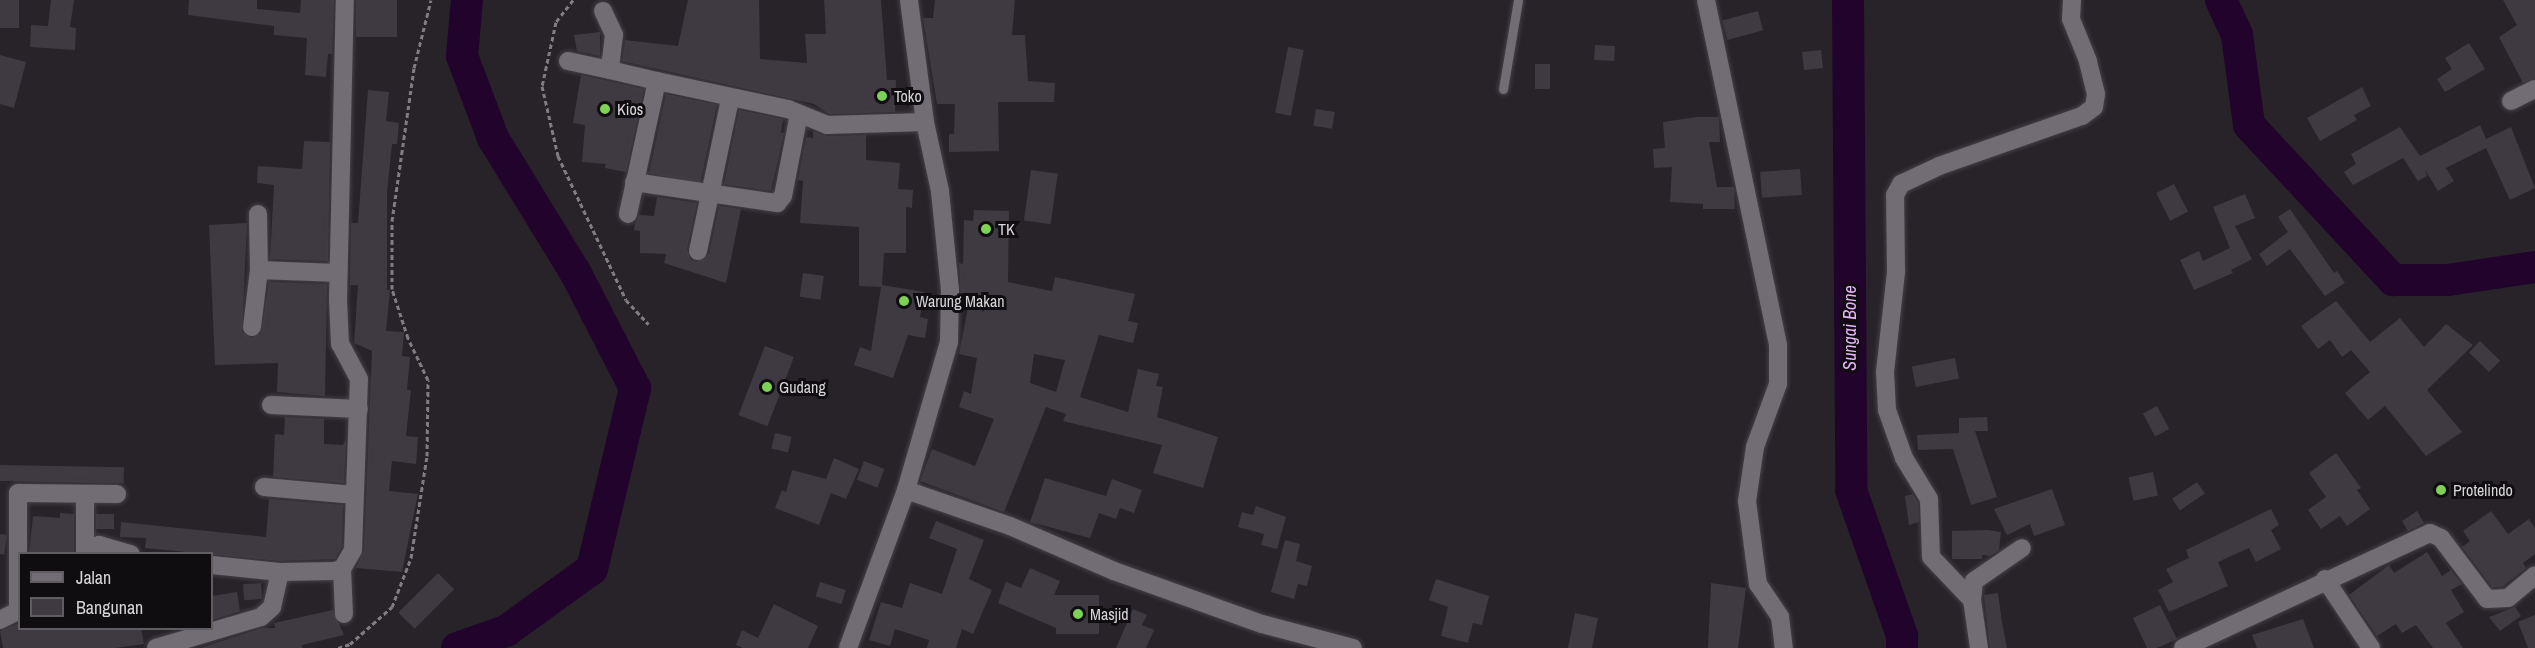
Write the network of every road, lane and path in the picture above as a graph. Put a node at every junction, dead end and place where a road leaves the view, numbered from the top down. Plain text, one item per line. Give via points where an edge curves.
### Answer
1 (345, 0) edge
2 (431, 0) edge
3 (573, 0) edge
4 (909, 0) edge
5 (1518, 0) edge
6 (1706, 0) edge
7 (2072, 0) edge
8 (603, 11) dead end
9 (568, 61) dead end
10 (610, 70) junction
11 (657, 81) junction
12 (1503, 89) dead end
13 (2535, 89) edge
14 (730, 99) junction
15 (2511, 101) dead end
16 (799, 114) junction
17 (925, 122) junction
18 (634, 182) junction
19 (708, 194) junction
20 (258, 214) dead end
21 (628, 214) dead end
22 (698, 251) dead end
23 (258, 270) junction
24 (338, 273) junction
25 (648, 324) dead end
26 (252, 327) dead end
27 (271, 405) dead end
28 (359, 409) junction
29 (264, 487) dead end
30 (906, 490) junction
31 (85, 494) junction
32 (117, 494) dead end
33 (355, 495) junction
34 (2022, 548) dead end
35 (19, 552) edge
36 (85, 552) edge
37 (87, 552) edge
38 (124, 552) edge
39 (213, 565) edge
40 (342, 569) junction
41 (280, 572) junction
42 (2535, 575) edge
43 (2325, 579) junction
44 (1972, 600) junction
45 (18, 611) edge
46 (344, 614) dead end
47 (0, 620) edge
48 (156, 648) edge
49 (338, 648) edge
50 (848, 648) edge
51 (1353, 648) edge
52 (1784, 648) edge
53 (1979, 648) edge
54 (2182, 648) edge
55 (2371, 648) edge

1 - 24 street
2 - 49 path via 414,68 392,221 392,288 408,338 428,380 427,456 411,558 392,608 350,644
3 - 25 path via 556,22 542,86 558,156 626,300
4 - 17 street
5 - 12 lane
6 - 52 street via 1778,345 1778,384 1755,447 1747,501 1758,584 1780,617
7 - 44 street via 2071,19 2096,94 2094,107 2082,116 1939,166 1901,184 1895,195 1896,272 1885,372 1887,410 1904,458 1929,499 1931,557
8 - 10 street via 614,35
9 - 10 street
10 - 11 street
11 - 14 street
11 - 18 street
13 - 15 street
14 - 16 street
14 - 19 street
16 - 17 street via 839,126
16 - 19 street via 779,201
17 - 30 street via 940,191 950,290 949,342
18 - 19 street
18 - 21 street
19 - 22 street
20 - 23 street
23 - 24 street
23 - 26 street
24 - 28 street via 340,344 359,379
27 - 28 street
28 - 33 street
29 - 33 street
30 - 50 street
30 - 51 street via 1262,624
31 - 32 street
31 - 35 street via 18,493
31 - 36 street
33 - 40 street via 353,550
34 - 44 street via 1974,581
37 - 38 street via 99,545
39 - 41 street
40 - 41 street
40 - 46 street
41 - 48 street via 272,607 261,617
42 - 43 street via 2508,598 2487,599 2441,538 2430,533
43 - 54 street
43 - 55 street
44 - 53 street
45 - 47 street

